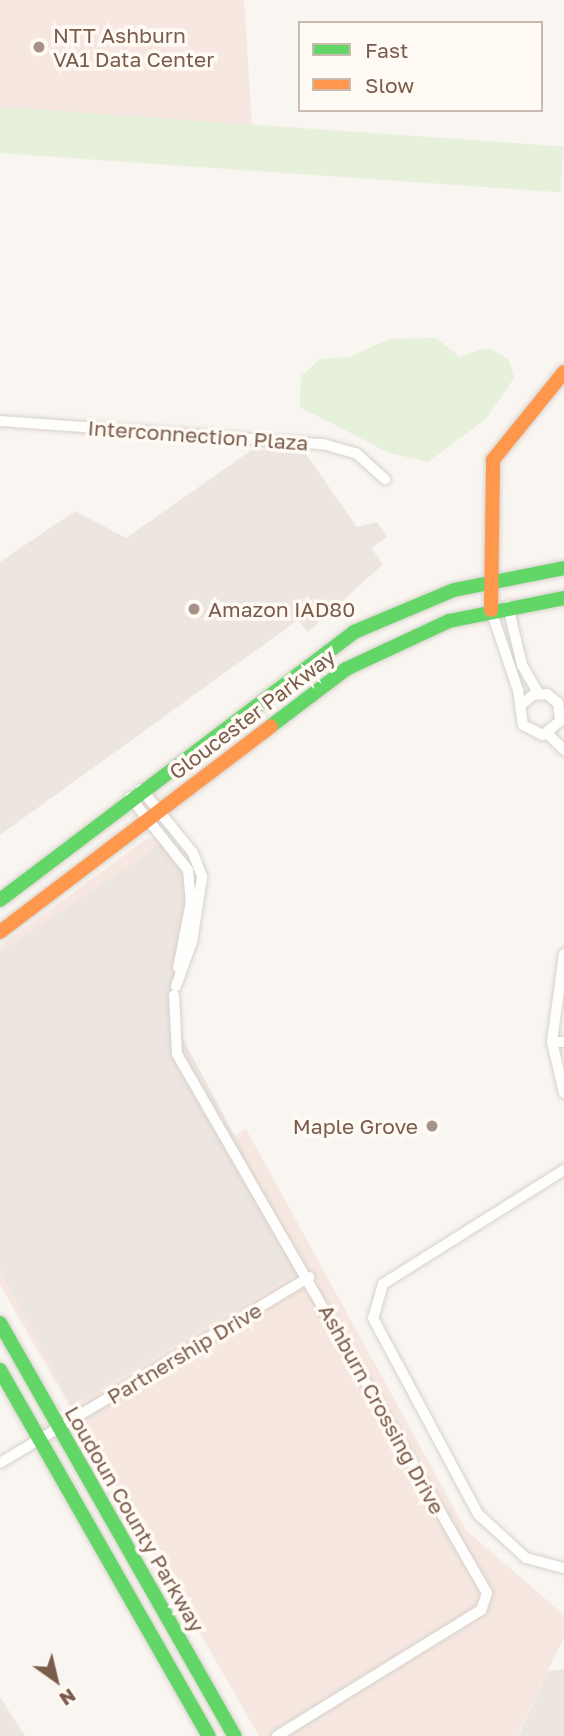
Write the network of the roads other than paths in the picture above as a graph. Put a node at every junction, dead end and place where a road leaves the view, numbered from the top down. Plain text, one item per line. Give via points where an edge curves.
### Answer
1 (564, 372) edge
2 (0, 421) edge
3 (385, 479) dead end
4 (564, 568) edge
5 (495, 578) junction
6 (564, 598) edge
7 (508, 606) junction
8 (491, 610) junction
9 (538, 693) junction
10 (522, 705) junction
11 (561, 727) edge
12 (548, 734) junction
13 (564, 750) edge
14 (136, 793) junction
15 (154, 814) junction
16 (0, 900) edge
17 (0, 932) edge
18 (564, 954) edge
19 (174, 995) dead end
20 (552, 1042) junction
21 (564, 1042) edge
22 (564, 1093) edge
23 (564, 1170) edge
24 (309, 1277) junction
25 (0, 1323) edge
26 (0, 1370) edge
27 (60, 1429) junction
28 (40, 1440) junction
29 (5, 1457) edge
30 (0, 1463) edge
31 (564, 1567) edge
32 (209, 1736) edge
33 (235, 1736) edge
34 (277, 1736) edge

1 - 5 main road via 494,460
2 - 3 street, Interconnection Plaza via 323,444 357,454
4 - 5 main road, Gloucester Parkway
5 - 7 main road
5 - 8 main road
5 - 14 main road, Gloucester Parkway via 415,605 338,642
6 - 7 main road, Gloucester Parkway
7 - 8 main road, Gloucester Parkway
7 - 9 street via 522,664
8 - 10 street
8 - 15 main road, Gloucester Parkway via 421,632 346,669
9 - 10 street
9 - 11 street via 558,703
10 - 12 street via 526,729
11 - 12 street
12 - 13 street
14 - 15 street
14 - 16 main road, Gloucester Parkway
15 - 15 street via 190,880 176,986 192,942 202,877 193,853
15 - 17 main road, Gloucester Parkway
18 - 20 street
19 - 24 street, Ashburn Crossing Drive via 177,1054
20 - 21 street
20 - 22 street
23 - 31 street via 383,1284 374,1325 474,1508 516,1551
24 - 27 street, Partnership Drive
24 - 34 street, Ashburn Crossing Drive via 487,1593 481,1610
25 - 27 main road, Loudoun County Parkway
26 - 28 main road, Loudoun County Parkway
27 - 28 street, Partnership Drive
27 - 33 main road, Loudoun County Parkway
28 - 29 street, Partnership Drive
28 - 32 main road, Loudoun County Parkway
29 - 30 street, Partnership Drive

